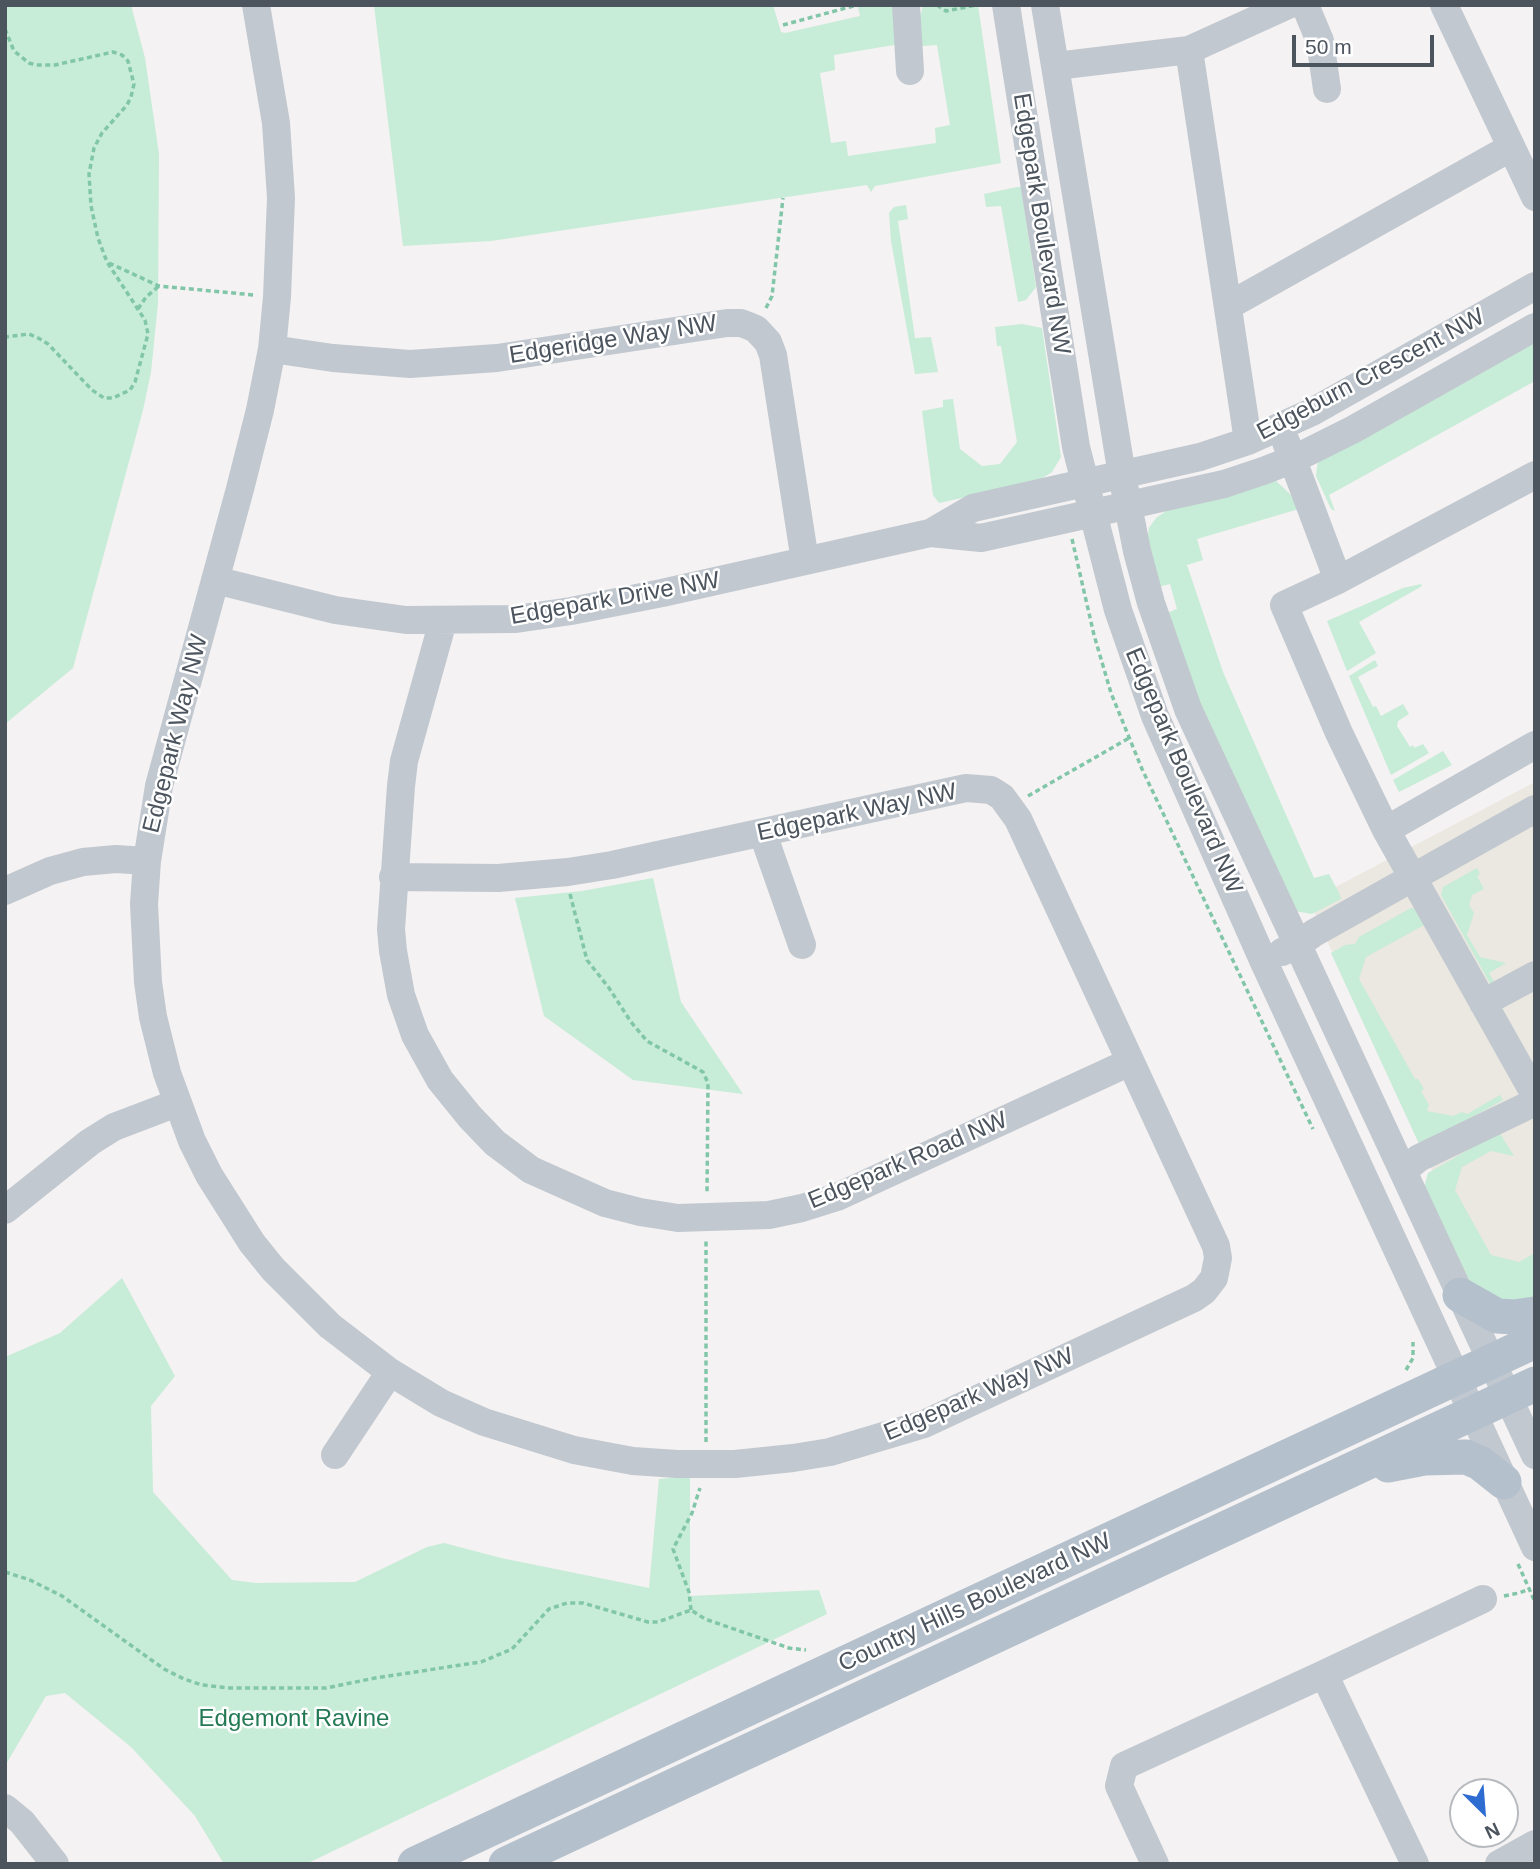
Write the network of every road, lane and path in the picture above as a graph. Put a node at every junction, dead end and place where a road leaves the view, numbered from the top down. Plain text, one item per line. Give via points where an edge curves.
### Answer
1 (256, 5) edge
2 (856, 5) edge
3 (906, 5) edge
4 (937, 5) edge
5 (977, 5) edge
6 (1006, 5) edge
7 (1045, 5) edge
8 (1288, 5) edge
9 (1306, 5) edge
10 (1444, 5) edge
11 (783, 25) dead end
12 (5, 29) edge
13 (11, 45) junction
14 (5, 49) edge
15 (1189, 50) junction
16 (1055, 66) junction
17 (910, 71) dead end
18 (1327, 89) dead end
19 (1510, 148) junction
20 (1535, 197) edge
21 (783, 198) dead end
22 (107, 262) junction
23 (159, 286) junction
24 (1535, 286) edge
25 (277, 297) junction
26 (1092, 300) junction
27 (1228, 306) junction
28 (1054, 307) junction
29 (138, 309) junction
30 (1535, 327) edge
31 (756, 330) junction
32 (5, 337) edge
33 (272, 349) junction
34 (1279, 428) junction
35 (1248, 441) junction
36 (1294, 459) junction
37 (1122, 475) junction
38 (1535, 475) edge
39 (1084, 484) junction
40 (1128, 506) junction
41 (1092, 513) junction
42 (930, 533) junction
43 (805, 561) junction
44 (215, 580) junction
45 (1338, 580) junction
46 (443, 621) junction
47 (1129, 738) dead end
48 (1535, 745) edge
49 (1011, 807) junction
50 (1535, 809) edge
51 (1386, 830) junction
52 (763, 834) junction
53 (147, 861) junction
54 (568, 872) junction
55 (394, 877) junction
56 (1412, 877) junction
57 (5, 891) edge
58 (802, 945) dead end
59 (1297, 945) junction
60 (1263, 960) junction
61 (1535, 975) edge
62 (1483, 1003) junction
63 (1130, 1062) junction
64 (177, 1103) junction
65 (1532, 1108) edge
66 (1403, 1171) junction
67 (5, 1210) edge
68 (706, 1219) junction
69 (1460, 1295) junction
70 (1535, 1314) edge
71 (1535, 1341) edge
72 (1492, 1362) junction
73 (390, 1372) junction
74 (1457, 1378) junction
75 (1521, 1390) edge
76 (1473, 1413) junction
77 (335, 1455) dead end
78 (1535, 1455) edge
79 (705, 1465) junction
80 (1346, 1472) junction
81 (1504, 1482) junction
82 (1535, 1547) edge
83 (5, 1573) edge
84 (1483, 1599) dead end
85 (691, 1610) junction
86 (804, 1651) dead end
87 (1324, 1674) junction
88 (5, 1808) edge
89 (1535, 1844) edge
90 (55, 1864) edge
91 (415, 1864) edge
92 (506, 1864) edge
93 (1155, 1864) edge
94 (1415, 1864) edge
95 (1499, 1864) edge

1 - 25 street, Edgepark Way NW via 282,198
2 - 11 path
3 - 17 street
4 - 5 path via 946,11
6 - 28 street, Edgepark Boulevard NW
7 - 16 street, Edgepark Boulevard NW
8 - 15 street
9 - 18 street via 1320,41
10 - 19 street
12 - 13 path
13 - 14 path
13 - 22 path via 36,65 113,52 122,55 132,69 131,97 102,133 89,174 93,216
15 - 16 street
15 - 27 street
16 - 26 street, Edgepark Boulevard NW
19 - 20 street
19 - 27 street
21 - 31 path via 772,296
22 - 23 path
22 - 29 path
23 - 25 path
23 - 29 path
24 - 34 street, Edgeburn Crescent NW
25 - 33 street, Edgepark Way NW
26 - 28 street
26 - 37 street, Edgepark Boulevard NW
27 - 35 street
28 - 39 street, Edgepark Boulevard NW
29 - 32 path via 148,334 143,358 130,390 113,398 92,390 40,339 29,334
30 - 36 street, Edgeburn Crescent NW
31 - 33 street, Edgeridge Way NW via 727,323 497,358 410,364
31 - 43 street via 774,355
33 - 44 street, Edgepark Way NW
34 - 35 street, Edgeburn Crescent NW
34 - 36 street
35 - 37 street, Edgeburn Crescent NW
36 - 40 street, Edgeburn Crescent NW via 1224,484
36 - 45 street
37 - 39 street, Edgepark Drive NW
37 - 40 street, Edgepark Boulevard NW
38 - 45 street
39 - 41 street, Edgepark Boulevard NW
39 - 42 street, Edgepark Drive NW via 973,508
40 - 41 street, Edgepark Drive NW
40 - 59 street, Edgepark Boulevard NW via 1151,603 1188,709
41 - 42 street, Edgepark Drive NW via 981,538
41 - 60 street, Edgepark Boulevard NW via 1118,610 1155,716
42 - 43 street, Edgepark Drive NW
43 - 46 street, Edgepark Drive NW via 571,611 516,619
44 - 46 street, Edgepark Drive NW via 335,610
44 - 53 street, Edgepark Way NW via 159,786
45 - 51 street via 1284,605
46 - 55 street, Edgepark Road NW via 404,761
47 - 49 path
48 - 51 street
49 - 52 street, Edgepark Way NW via 991,790 966,788
49 - 63 street, Edgepark Way NW
50 - 56 street
51 - 56 street
52 - 54 street, Edgepark Way NW
52 - 58 street
53 - 57 street via 83,862
53 - 64 street, Edgepark Way NW via 148,982
54 - 55 street, Edgepark Way NW via 498,878
54 - 68 path via 587,960 647,1041 703,1072 708,1083
55 - 68 street, Edgepark Road NW via 391,929 401,995 415,1034 440,1080 470,1117 531,1170 593,1199 640,1212
56 - 59 street
56 - 62 street
59 - 60 street
59 - 66 street, Edgepark Boulevard NW
60 - 74 street, Edgepark Boulevard NW
61 - 62 street
62 - 65 street
63 - 68 street, Edgepark Road NW via 837,1197 769,1215
63 - 79 street, Edgepark Way NW via 1216,1246 1216,1273 1204,1291 924,1424 830,1452
64 - 67 street via 106,1132
64 - 73 street, Edgepark Way NW via 209,1175 273,1269 330,1326
65 - 66 street via 1419,1158
66 - 69 street, Edgepark Boulevard NW
68 - 79 path
69 - 70 main road via 1497,1316
69 - 72 street, Edgepark Boulevard NW
71 - 72 main road, Country Hills Boulevard NW
72 - 74 main road, Country Hills Boulevard NW
72 - 75 street, Edgepark Boulevard NW
73 - 77 street
73 - 79 street, Edgepark Way NW via 442,1403 520,1435 633,1461
74 - 76 street, Edgepark Boulevard NW
74 - 91 main road, Country Hills Boulevard NW
75 - 76 main road, Country Hills Boulevard NW
75 - 78 street, Edgepark Boulevard NW
76 - 80 main road, Country Hills Boulevard NW
76 - 81 street, Edgepark Boulevard NW
79 - 85 path via 692,1513 673,1549
80 - 81 main road via 1424,1458 1466,1457
80 - 92 main road, Country Hills Boulevard NW
81 - 82 street, Edgepark Boulevard NW
83 - 85 path via 62,1596 164,1669 202,1685 230,1688 326,1688 481,1662 512,1649 549,1609 567,1602 658,1622
84 - 87 street
85 - 86 path via 705,1619
87 - 93 street via 1124,1766 1119,1786
87 - 94 street
88 - 90 street
89 - 95 street

